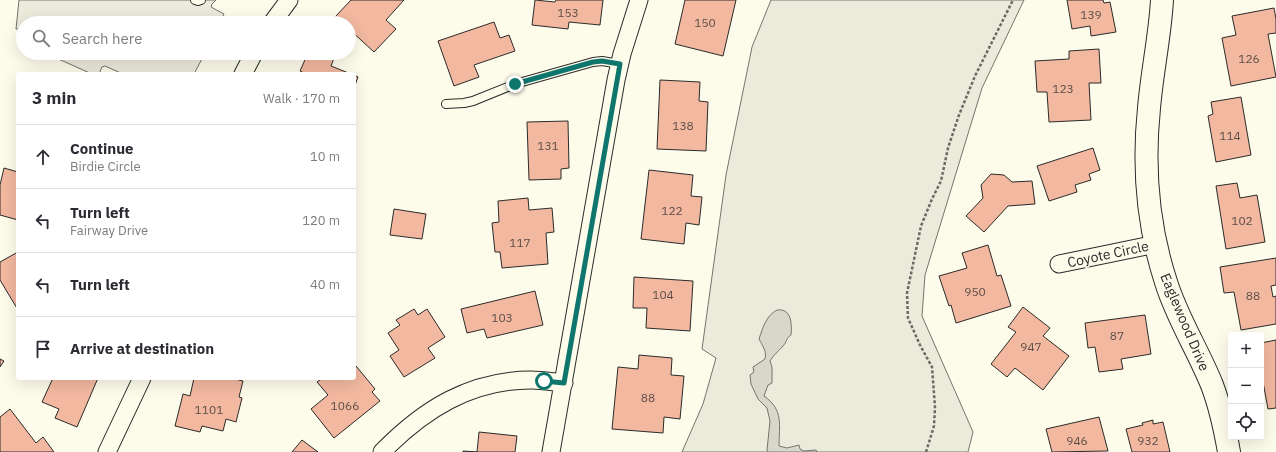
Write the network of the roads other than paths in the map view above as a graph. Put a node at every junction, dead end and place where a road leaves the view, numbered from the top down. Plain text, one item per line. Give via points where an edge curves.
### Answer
1 (195, 0) edge
2 (201, 0) edge
3 (289, 0) edge
4 (639, 0) edge
5 (1162, 0) edge
6 (277, 16) edge
7 (250, 60) edge
8 (620, 64) junction
9 (244, 72) edge
10 (446, 104) dead end
11 (1156, 244) junction
12 (1059, 264) dead end
13 (141, 380) edge
14 (564, 383) junction
15 (107, 452) edge
16 (382, 452) edge
17 (551, 452) edge
18 (1229, 452) edge

1 - 2 lane
3 - 6 street
4 - 8 street
5 - 11 main road, Eaglewood Drive via 1146,154
7 - 9 street
8 - 10 lane via 593,62 515,84 473,101
8 - 14 street
11 - 12 street, Coyote Circle
11 - 18 main road, Eaglewood Drive via 1166,282 1220,406
13 - 15 street
14 - 16 street via 513,381 454,397 428,412 397,436
14 - 17 street

